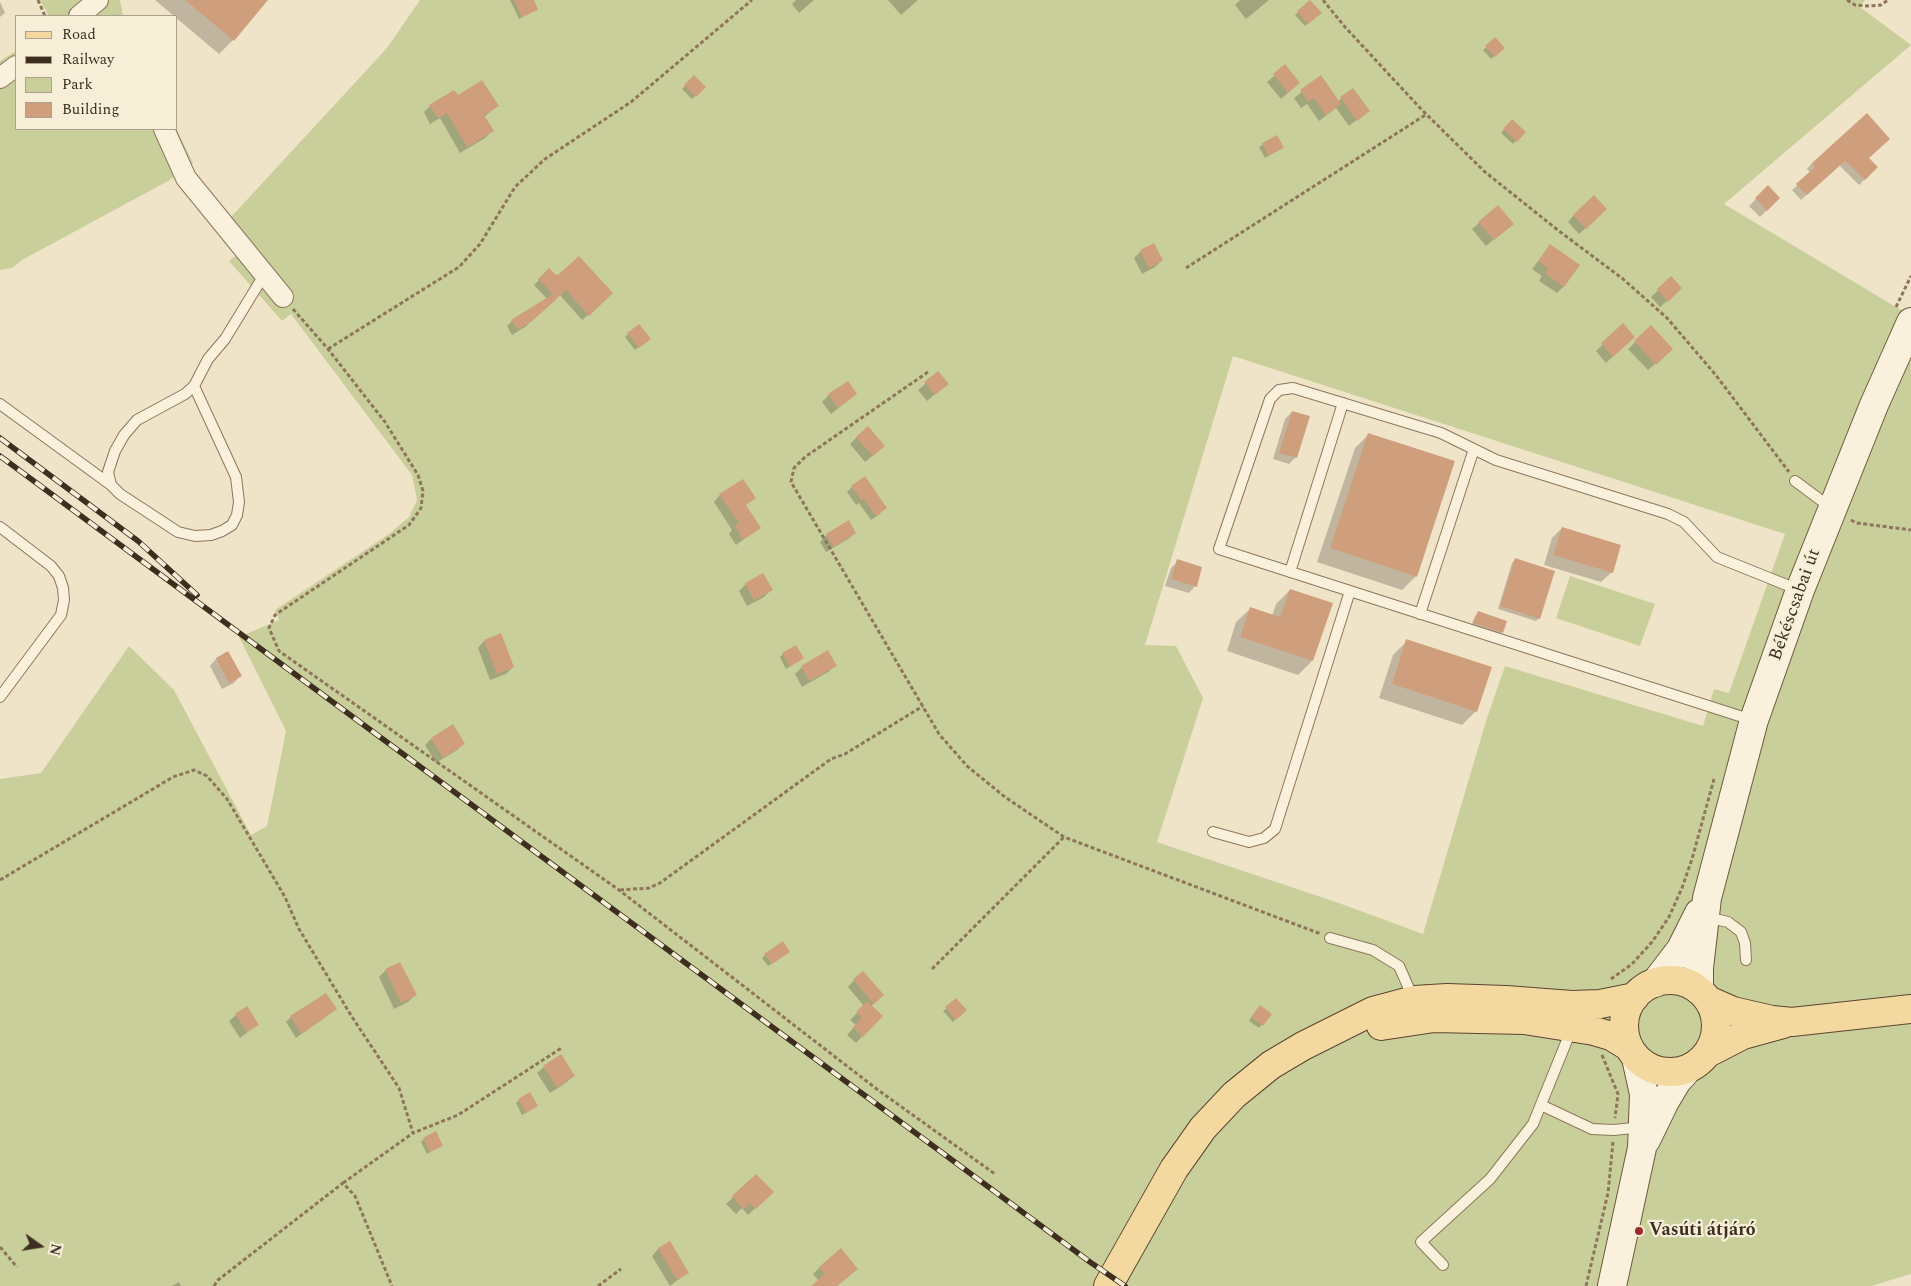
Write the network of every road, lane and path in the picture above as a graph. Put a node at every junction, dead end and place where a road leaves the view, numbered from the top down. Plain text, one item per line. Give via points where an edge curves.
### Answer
1 (38, 0) edge
2 (752, 0) edge
3 (1323, 0) edge
4 (1847, 0) edge
5 (1888, 0) edge
6 (45, 15) edge
7 (15, 67) edge
8 (0, 78) edge
9 (1427, 114) junction
10 (164, 130) edge
11 (1186, 268) dead end
12 (264, 275) junction
13 (283, 297) joint
14 (1911, 322) edge
15 (328, 349) junction
16 (928, 372) dead end
17 (194, 386) junction
18 (1343, 403) junction
19 (0, 404) edge
20 (1474, 449) junction
21 (1795, 481) joint
22 (111, 485) junction
23 (1832, 509) junction
24 (0, 527) edge
25 (1911, 530) edge
26 (1290, 572) junction
27 (1800, 590) junction
28 (1350, 591) junction
29 (1420, 614) junction
30 (0, 697) edge
31 (923, 706) junction
32 (1754, 720) junction
33 (1213, 832) dead end
34 (1064, 837) junction
35 (1692, 859) dead end
36 (0, 880) edge
37 (619, 890) junction
38 (1706, 907) junction
39 (1330, 938) joint
40 (1746, 960) dead end
41 (932, 969) dead end
42 (1645, 990) junction
43 (1704, 995) junction
44 (1414, 1000) junction
45 (1600, 1004) junction
46 (1911, 1009) edge
47 (1792, 1022) junction
48 (1583, 1029) junction
49 (1323, 1037) junction
50 (564, 1047) dead end
51 (1632, 1053) junction
52 (1708, 1053) junction
53 (1687, 1070) junction
54 (1541, 1104) junction
55 (1614, 1130) junction
56 (414, 1133) junction
57 (1642, 1138) junction
58 (995, 1174) dead end
59 (343, 1183) junction
60 (0, 1248) edge
61 (1443, 1265) dead end
62 (17, 1267) dead end
63 (621, 1269) dead end
64 (214, 1286) edge
65 (392, 1286) edge
66 (598, 1286) edge
67 (1108, 1286) edge
68 (1586, 1286) edge
69 (1612, 1286) edge

1 - 6 path
2 - 15 path via 631,102 533,170 515,187 480,244 459,267
3 - 9 path
4 - 5 path via 1867,6 1881,5
7 - 8 street
9 - 11 path
9 - 21 path via 1485,172 1558,232 1623,279 1667,318 1715,374
10 - 12 street via 186,178
12 - 13 street
12 - 17 lane via 225,339 208,358
13 - 15 path
14 - 23 street, Békéscsabai út
15 - 37 path via 386,422 418,474 423,491 421,508 409,525 275,615 269,628 279,651
16 - 31 path via 805,457 794,468 791,482
17 - 22 lane via 137,420 124,435 108,472
17 - 22 lane via 236,477 239,502 232,525 211,535 178,532
18 - 20 lane via 1442,433
18 - 26 lane
18 - 26 lane via 1293,388 1279,390 1270,399 1219,549
19 - 22 lane
20 - 27 lane via 1496,460 1668,514 1684,522 1716,557
20 - 29 lane
21 - 23 lane
23 - 25 path via 1857,523
23 - 27 street, Békéscsabai út
24 - 30 lane via 51,566 59,576 64,600 61,614
26 - 28 lane
27 - 32 street, Békéscsabai út
28 - 29 lane
28 - 33 lane via 1275,829 1264,838 1249,842
29 - 32 lane
31 - 34 path via 939,734 967,766 1005,797
31 - 37 path via 845,754 831,759 660,883 649,888
32 - 38 street, Békéscsabai út
34 - 39 path
34 - 41 path
35 - 45 path via 1669,916 1632,964 1610,980
36 - 56 path via 173,777 194,770 207,776 227,799 285,896 299,930 399,1088
37 - 58 path via 878,1090
38 - 40 lane via 1741,932
38 - 42 street, Békéscsabai út via 1681,949
38 - 43 street, Békéscsabai út via 1699,968
39 - 44 lane via 1372,950 1398,966
42 - 43 main road via 1667,980 1680,981
42 - 45 main road
42 - 51 main road via 1628,1008 1624,1021 1624,1035
43 - 47 main road via 1733,1011
43 - 52 main road via 1714,1013 1716,1027
44 - 45 main road via 1447,998
44 - 49 main road via 1373,1011
46 - 47 main road
47 - 52 main road via 1742,1035
48 - 49 main road via 1524,1020 1434,1018
48 - 51 main road via 1611,1036
48 - 54 lane
48 - 55 path via 1618,1094
49 - 67 main road via 1271,1065 1234,1095 1203,1128 1174,1169
50 - 56 path via 458,1115
51 - 53 main road via 1647,1067 1659,1072
51 - 57 street via 1644,1094
52 - 53 main road
53 - 57 street via 1676,1081
54 - 55 lane via 1592,1130
54 - 61 lane via 1533,1124 1490,1179 1421,1242
55 - 57 lane
55 - 68 path via 1608,1193
56 - 59 path
57 - 69 street
59 - 64 path
59 - 65 path via 354,1196
60 - 62 path
63 - 66 path

